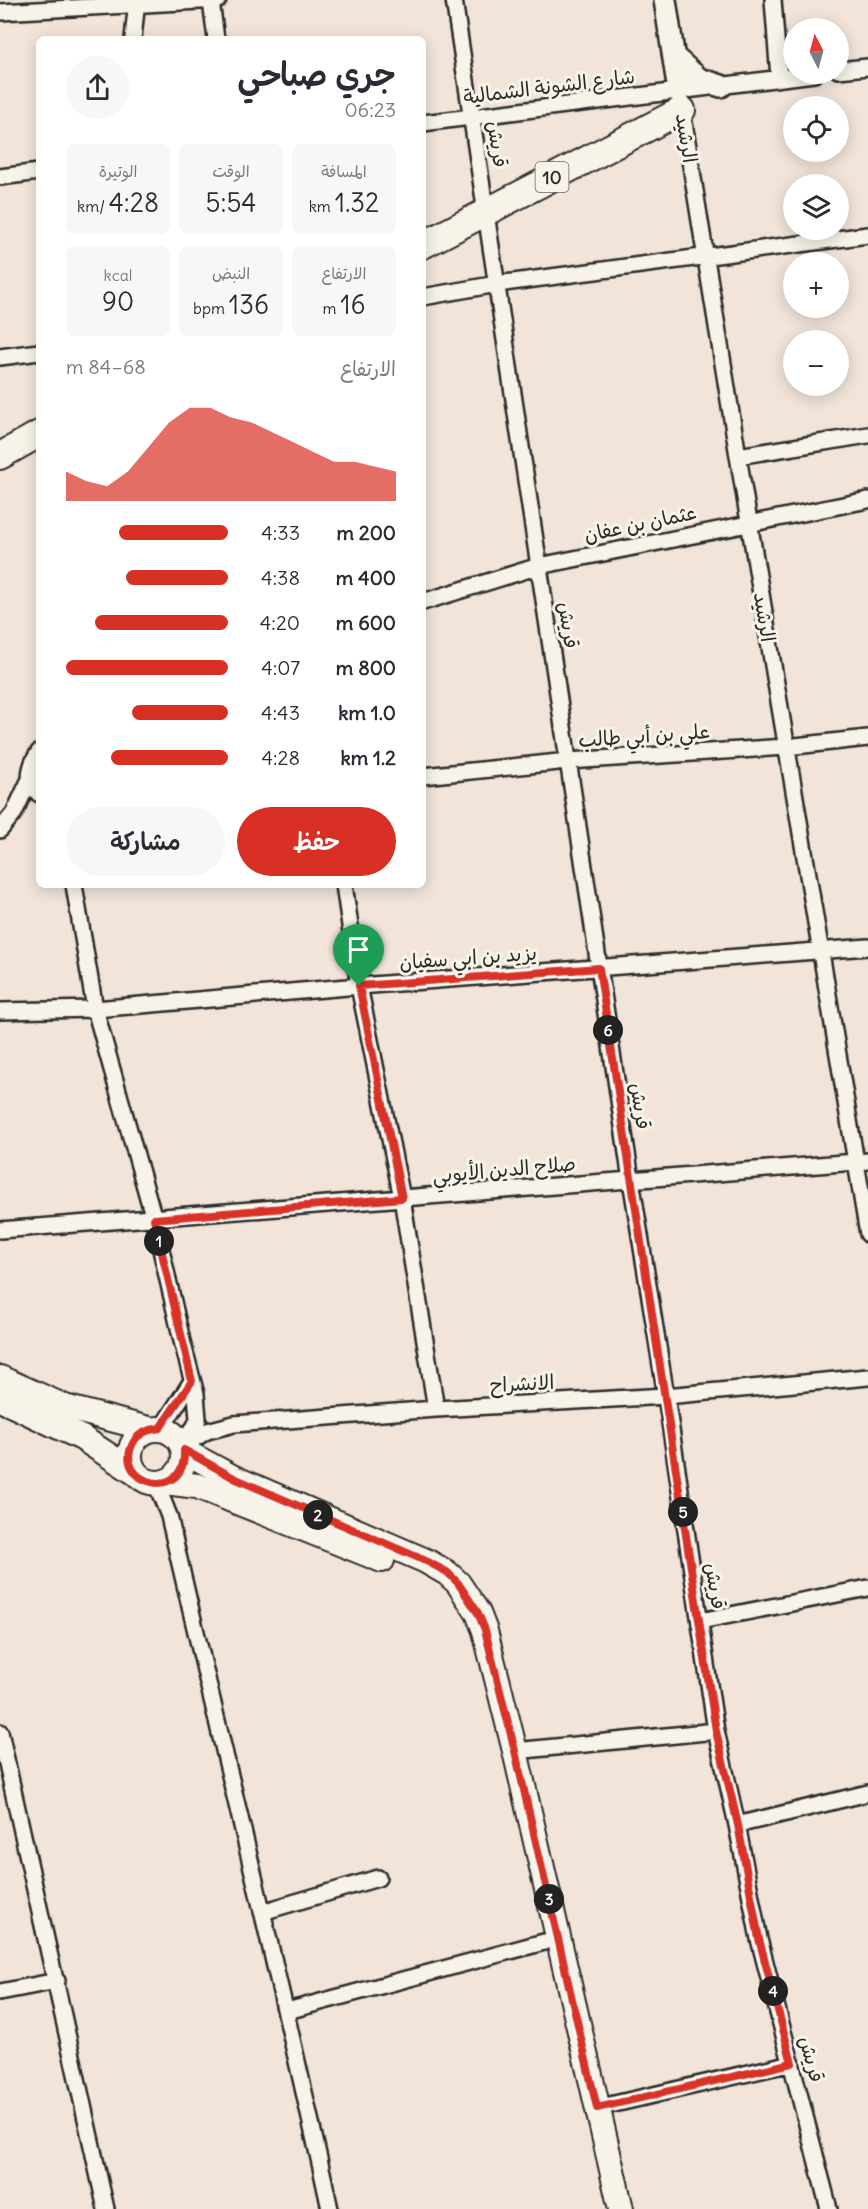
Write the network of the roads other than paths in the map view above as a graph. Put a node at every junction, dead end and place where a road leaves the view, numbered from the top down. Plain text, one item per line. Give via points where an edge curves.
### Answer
1 (218, 0) edge
2 (454, 0) edge
3 (665, 0) edge
4 (773, 0) edge
5 (211, 1) edge
6 (137, 2) edge
7 (0, 12) edge
8 (133, 36) edge
9 (216, 36) edge
10 (674, 57) junction
11 (868, 67) edge
12 (849, 69) edge
13 (783, 77) edge
14 (778, 78) junction
15 (721, 86) junction
16 (681, 101) junction
17 (472, 116) junction
18 (426, 123) edge
19 (36, 172) edge
20 (0, 177) edge
21 (485, 203) junction
22 (426, 226) edge
23 (868, 235) edge
24 (426, 243) edge
25 (705, 255) junction
26 (497, 284) junction
27 (426, 296) edge
28 (36, 352) edge
29 (0, 357) edge
30 (868, 435) edge
31 (36, 436) edge
32 (0, 456) edge
33 (738, 456) junction
34 (36, 457) edge
35 (0, 476) edge
36 (868, 500) edge
37 (749, 522) junction
38 (539, 566) junction
39 (426, 601) edge
40 (868, 738) edge
41 (786, 747) junction
42 (36, 756) edge
43 (568, 761) junction
44 (426, 776) edge
45 (30, 779) junction
46 (36, 792) edge
47 (36, 804) edge
48 (5, 822) edge
49 (74, 888) edge
50 (344, 888) edge
51 (868, 947) edge
52 (820, 951) junction
53 (599, 968) junction
54 (359, 986) junction
55 (94, 1009) junction
56 (0, 1011) edge
57 (862, 1161) edge
58 (630, 1180) junction
59 (402, 1198) junction
60 (154, 1219) junction
61 (0, 1230) edge
62 (868, 1234) edge
63 (868, 1377) edge
64 (0, 1378) edge
65 (192, 1381) junction
66 (666, 1396) junction
67 (0, 1399) edge
68 (436, 1408) junction
69 (155, 1429) junction
70 (183, 1446) junction
71 (134, 1472) junction
72 (160, 1483) junction
73 (868, 1588) edge
74 (700, 1621) junction
75 (716, 1731) junction
76 (0, 1732) edge
77 (515, 1751) junction
78 (868, 1793) edge
79 (738, 1825) junction
80 (378, 1878) dead end
81 (262, 1912) junction
82 (544, 1942) junction
83 (57, 1981) junction
84 (0, 1992) edge
85 (287, 2011) junction
86 (792, 2063) junction
87 (597, 2108) junction
88 (106, 2209) edge
89 (330, 2209) edge
90 (605, 2209) edge
91 (621, 2209) edge
92 (830, 2209) edge

1 - 5 street
2 - 17 street, قريش
3 - 10 main road, الرشيد
4 - 14 street
5 - 6 street
5 - 9 street
6 - 7 street
6 - 8 street
10 - 15 main road via 699,79
10 - 16 main road, الرشيد
11 - 12 street
13 - 14 street, شارع الشونة الشمالية
14 - 15 street, شارع الشونة الشمالية
15 - 16 street, شارع الشونة الشمالية
16 - 17 street, شارع الشونة الشمالية
16 - 21 highway, 10
16 - 25 street, الرشيد
17 - 18 street, شارع الشونة الشمالية
17 - 21 street, قريش
19 - 20 street
21 - 22 highway, 10
21 - 24 highway, 10
21 - 26 street, قريش
23 - 25 street
25 - 26 street
25 - 33 street, الرشيد
26 - 27 street
26 - 38 street, قريش
28 - 29 street
30 - 33 street
31 - 32 highway
33 - 37 street, الرشيد
34 - 35 highway
36 - 37 street, عثمان بن عفان
37 - 38 street, عثمان بن عفان
37 - 41 street, الرشيد
38 - 39 street, عثمان بن عفان
38 - 43 street, قريش
40 - 41 street, علي بن أبي طالب
41 - 43 street, علي بن أبي طالب
41 - 52 street, الرشيد
42 - 45 street
43 - 44 street, علي بن أبي طالب
43 - 53 street, قريش
45 - 46 street
45 - 48 street
47 - 48 street
49 - 55 street
50 - 54 street
51 - 52 street, يزيد بن ابي سفيان
52 - 53 street, يزيد بن ابي سفيان
52 - 57 street, الرشيد
53 - 54 street, يزيد بن ابي سفيان
53 - 58 street, قريش
54 - 55 street, يزيد بن ابي سفيان
54 - 59 street
55 - 56 street, يزيد بن ابي سفيان
55 - 60 street
57 - 58 street, صلاح الدين الأيوبي
57 - 62 street, الرشيد
58 - 59 street, صلاح الدين الأيوبي
58 - 66 street, قريش
59 - 60 street, صلاح الدين الأيوبي
59 - 68 street
60 - 61 street, صلاح الدين الأيوبي
60 - 65 street
63 - 66 street, الانشراح
64 - 69 main road via 65,1407
65 - 69 street
65 - 70 street via 198,1419
66 - 68 street, الانشراح
66 - 74 street, قريش
67 - 71 main road via 82,1438
68 - 70 street, الانشراح via 234,1424 207,1431
69 - 70 main road via 172,1433
69 - 71 main road via 135,1439 131,1447 130,1464
70 - 72 main road via 183,1466 172,1479
70 - 77 main road via 234,1478 447,1572 468,1596 485,1630
71 - 72 main road via 147,1482
72 - 81 street
72 - 82 main road via 197,1486 389,1562 432,1581 452,1598 469,1626 482,1667
73 - 74 street
74 - 75 street, قريش
75 - 77 street
75 - 79 street, قريش
76 - 83 street
77 - 87 main road
78 - 79 street
79 - 86 street, قريش via 759,1939
80 - 81 street
81 - 85 street
82 - 85 street
82 - 90 main road
83 - 84 street
83 - 88 street
85 - 89 street
86 - 87 street
86 - 92 street, قريش
87 - 91 main road

